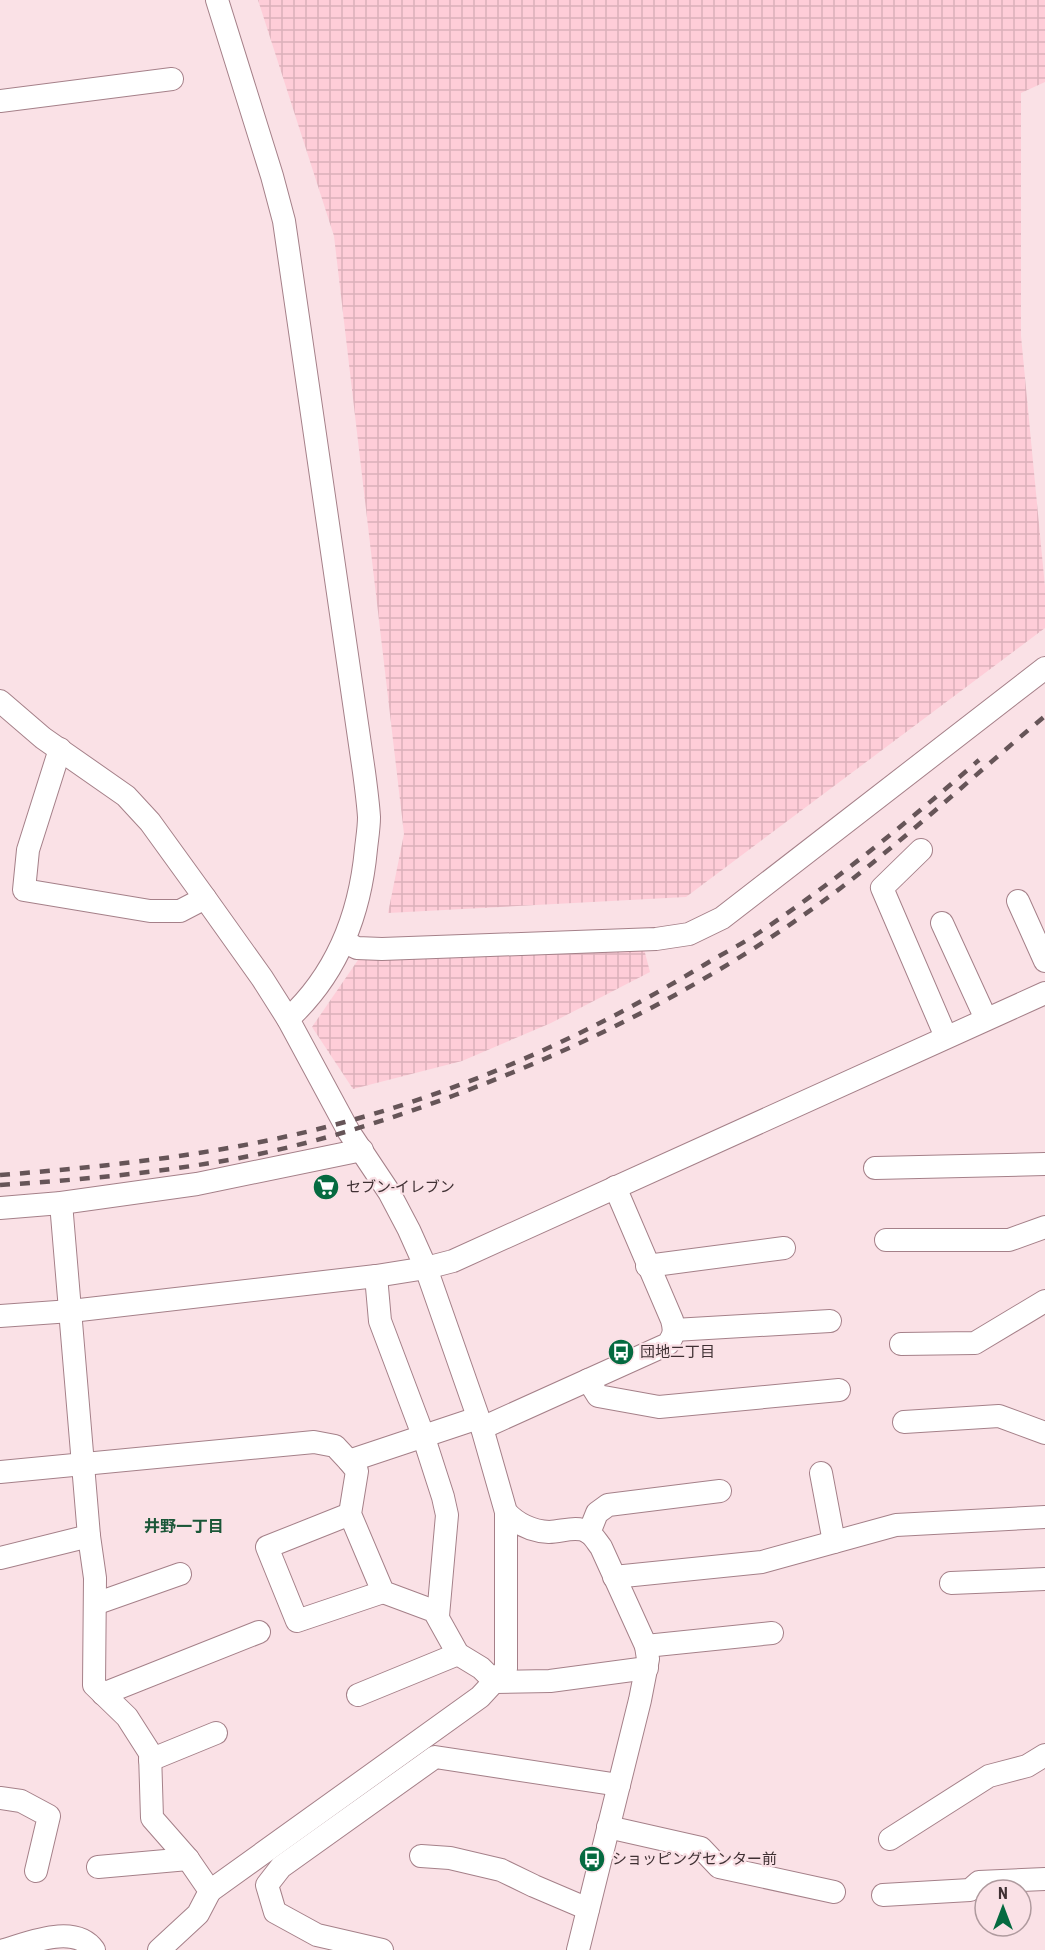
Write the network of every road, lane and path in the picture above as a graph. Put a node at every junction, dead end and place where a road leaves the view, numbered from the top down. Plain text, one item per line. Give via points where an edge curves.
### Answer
1 (217, 0) edge
2 (172, 79) dead end
3 (0, 101) edge
4 (1045, 668) edge
5 (0, 701) edge
6 (25, 722) junction
7 (0, 725) edge
8 (60, 749) junction
9 (921, 850) dead end
10 (205, 898) junction
11 (1018, 901) dead end
12 (942, 923) dead end
13 (345, 942) junction
14 (1045, 961) edge
15 (1045, 993) edge
16 (288, 1019) junction
17 (986, 1019) junction
18 (946, 1037) junction
19 (362, 1150) junction
20 (1045, 1164) edge
21 (875, 1168) dead end
22 (615, 1187) junction
23 (61, 1203) junction
24 (0, 1208) edge
25 (1045, 1227) edge
26 (886, 1240) dead end
27 (784, 1248) dead end
28 (647, 1266) junction
29 (426, 1268) junction
30 (376, 1276) junction
31 (1045, 1301) edge
32 (71, 1311) junction
33 (0, 1316) edge
34 (830, 1321) dead end
35 (674, 1330) junction
36 (901, 1344) dead end
37 (588, 1380) junction
38 (838, 1389) dead end
39 (904, 1422) dead end
40 (480, 1423) junction
41 (1045, 1433) edge
42 (423, 1435) junction
43 (349, 1461) junction
44 (84, 1464) junction
45 (0, 1472) edge
46 (820, 1473) dead end
47 (720, 1491) dead end
48 (506, 1512) junction
49 (350, 1514) junction
50 (1045, 1517) edge
51 (589, 1533) junction
52 (89, 1536) junction
53 (834, 1542) junction
54 (0, 1558) edge
55 (180, 1574) dead end
56 (614, 1577) junction
57 (1045, 1579) edge
58 (951, 1582) dead end
59 (383, 1592) junction
60 (95, 1604) junction
61 (438, 1616) junction
62 (259, 1632) dead end
63 (772, 1633) dead end
64 (458, 1654) junction
65 (646, 1657) junction
66 (495, 1682) junction
67 (104, 1694) junction
68 (358, 1695) dead end
69 (216, 1733) dead end
70 (1045, 1755) edge
71 (150, 1760) junction
72 (619, 1785) junction
73 (0, 1798) edge
74 (608, 1827) junction
75 (890, 1839) dead end
76 (421, 1856) dead end
77 (188, 1859) junction
78 (98, 1867) dead end
79 (36, 1871) dead end
80 (1045, 1879) edge
81 (210, 1891) junction
82 (834, 1892) dead end
83 (883, 1895) dead end
84 (588, 1909) junction
85 (31, 1946) edge
86 (4, 1950) edge
87 (94, 1950) edge
88 (159, 1950) edge
89 (382, 1950) edge
90 (578, 1950) edge

1 - 13 street via 284,221 364,772 369,819 364,867
2 - 3 street
4 - 13 street via 722,918 689,934 656,939 382,949 357,948
5 - 6 street
6 - 7 street
6 - 8 street
8 - 10 street via 126,795
8 - 10 street via 28,850 24,890 150,911 180,911
9 - 18 street via 882,888
10 - 16 street
11 - 14 street
12 - 17 street
13 - 16 street via 325,978
15 - 17 street
16 - 19 street
17 - 18 street
18 - 22 street
19 - 23 street via 197,1185
19 - 29 street via 389,1192
20 - 21 street
22 - 28 street
22 - 29 street via 453,1261
23 - 24 street
23 - 32 street
25 - 26 street via 1009,1240
27 - 28 street
28 - 35 street
29 - 30 street
29 - 40 street
30 - 32 street
30 - 42 street via 380,1321
31 - 36 street via 975,1343
32 - 33 street
32 - 44 street
34 - 35 street
35 - 37 street via 668,1344
37 - 38 street via 598,1396 659,1407
37 - 40 street
39 - 41 street via 999,1416
40 - 42 street
40 - 48 street
42 - 43 street
42 - 61 street via 447,1515
43 - 44 street via 335,1446 314,1442
43 - 49 street via 357,1471
44 - 45 street
44 - 52 street
46 - 53 street
47 - 51 street via 608,1505 597,1513
48 - 51 street via 514,1521 532,1529 580,1529
48 - 66 street via 507,1654 506,1669
49 - 59 street
49 - 59 street via 267,1547 297,1622
50 - 53 street via 896,1526
51 - 56 street via 601,1546
52 - 54 street
52 - 60 street
53 - 56 street via 762,1562
55 - 60 street
56 - 65 street
57 - 58 street
59 - 61 street
60 - 67 street via 94,1685
61 - 64 street
62 - 67 street
63 - 65 street
64 - 66 street
64 - 68 street
65 - 66 street via 550,1681
65 - 72 street
66 - 81 street via 480,1697
67 - 71 street via 127,1717 150,1753
69 - 71 street
70 - 75 street via 1028,1766 989,1776
71 - 77 street via 152,1818
72 - 74 street
72 - 89 street via 435,1757 281,1867 267,1885 275,1912 317,1935
73 - 79 street via 21,1801 49,1816
74 - 82 street via 701,1848 719,1867
74 - 84 street
76 - 84 street via 450,1858 501,1870
77 - 78 street
77 - 81 street
80 - 83 street via 979,1882 970,1890
81 - 88 street via 198,1914
84 - 90 street
85 - 86 street
85 - 87 street via 62,1936 75,1937

